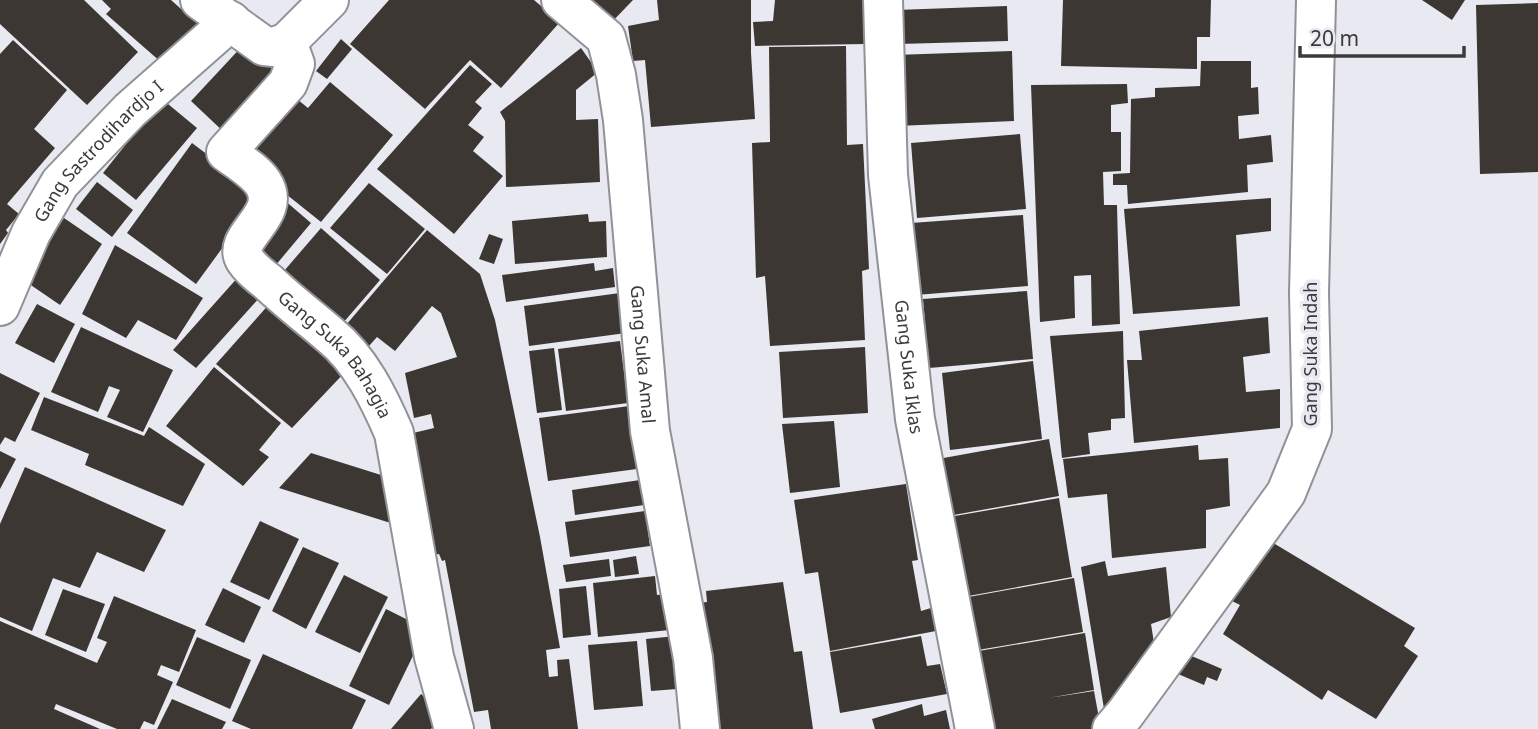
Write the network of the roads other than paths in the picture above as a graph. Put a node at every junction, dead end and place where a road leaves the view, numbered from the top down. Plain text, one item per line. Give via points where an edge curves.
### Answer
1 (200, 0) edge
2 (329, 0) edge
3 (561, 0) edge
4 (883, 0) edge
5 (1316, 0) edge
6 (231, 21) junction
7 (287, 42) junction
8 (0, 306) edge
9 (454, 729) edge
10 (700, 729) edge
11 (975, 729) edge
12 (1112, 729) edge

1 - 6 street
2 - 7 street
3 - 10 street, Gang Suka Amal via 606,38 616,75 650,431 693,658
4 - 11 street, Gang Suka Iklas via 888,176 915,419
5 - 12 street, Gang Suka Indah via 1309,293 1312,429 1286,493
6 - 7 street via 264,46
6 - 8 street, Gang Sastrodihardjo I via 130,110 60,183 31,233
7 - 9 street, Gang Suka Bahagia via 295,64 288,83 226,152 261,181 268,197 262,218 241,245 242,251 248,264 332,336 382,405 394,433 434,657

